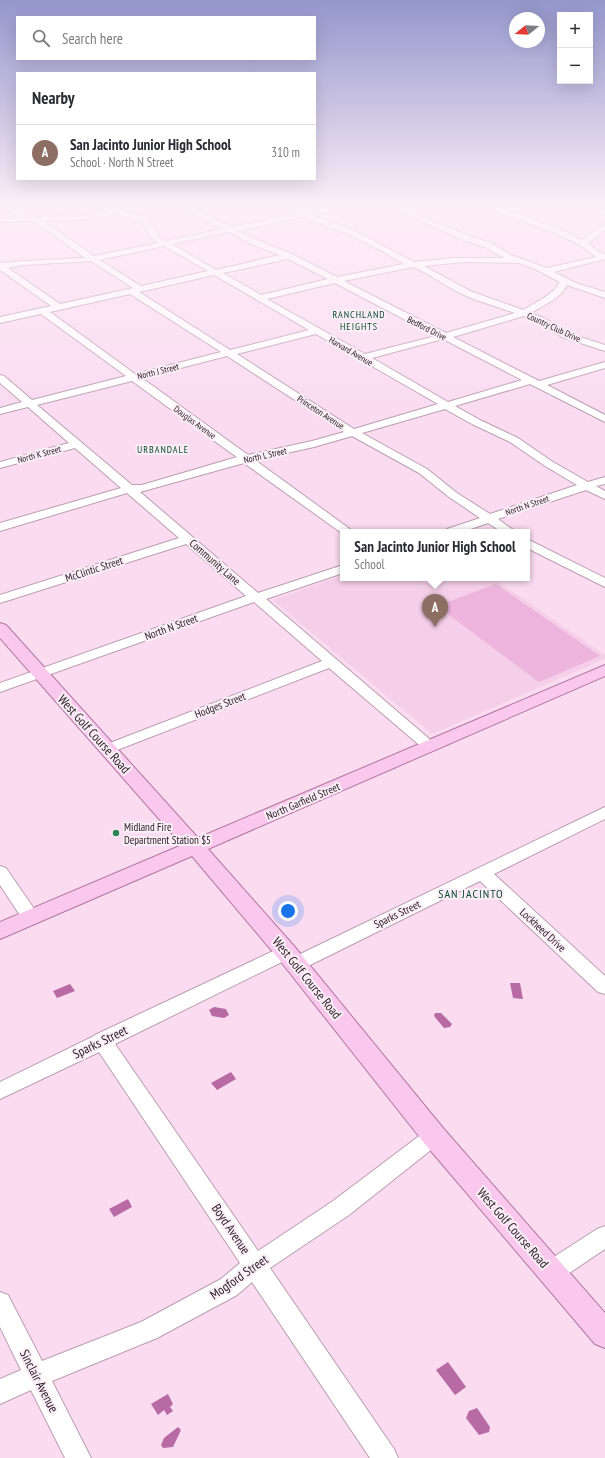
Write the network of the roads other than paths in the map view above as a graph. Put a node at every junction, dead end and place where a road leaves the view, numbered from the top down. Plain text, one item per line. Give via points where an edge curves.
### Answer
1 (11, 274) edge
2 (114, 274) edge
3 (210, 274) edge
4 (217, 274) edge
5 (323, 274) edge
6 (369, 274) edge
7 (434, 274) edge
8 (552, 274) edge
9 (336, 281) junction
10 (565, 281) junction
11 (136, 290) junction
12 (605, 295) edge
13 (260, 298) junction
14 (58, 307) junction
15 (43, 311) junction
16 (524, 313) junction
17 (0, 320) edge
18 (316, 331) junction
19 (443, 336) junction
20 (605, 348) edge
21 (228, 353) junction
22 (363, 358) junction
23 (605, 365) edge
24 (133, 377) junction
25 (0, 378) edge
26 (533, 383) junction
27 (30, 404) junction
28 (446, 405) junction
29 (0, 411) edge
30 (605, 419) edge
31 (352, 432) junction
32 (77, 444) junction
33 (245, 459) junction
34 (0, 465) edge
35 (605, 480) edge
36 (586, 486) junction
37 (129, 489) junction
38 (605, 496) edge
39 (488, 518) junction
40 (0, 527) edge
41 (344, 529) edge
42 (459, 529) edge
43 (505, 529) edge
44 (188, 539) junction
45 (530, 545) edge
46 (340, 570) edge
47 (605, 583) edge
48 (256, 598) junction
49 (0, 600) edge
50 (0, 628) edge
51 (332, 662) junction
52 (605, 670) edge
53 (40, 674) junction
54 (0, 688) edge
55 (429, 746) junction
56 (108, 749) junction
57 (605, 812) edge
58 (195, 847) junction
59 (0, 872) edge
60 (482, 873) junction
61 (31, 918) junction
62 (0, 931) edge
63 (291, 958) junction
64 (605, 987) edge
65 (102, 1040) junction
66 (0, 1091) edge
67 (434, 1136) junction
68 (605, 1236) edge
69 (255, 1265) junction
70 (551, 1272) junction
71 (0, 1303) edge
72 (605, 1334) edge
73 (36, 1375) junction
74 (0, 1392) edge
75 (78, 1458) edge
76 (385, 1458) edge

1 - 14 street
2 - 11 street, Princeton Avenue
3 - 11 street
4 - 13 street, Harvard Avenue
5 - 9 street, Bedford Drive
6 - 9 street
7 - 16 street, Country Club Drive via 467,293
8 - 10 street
9 - 13 street
9 - 19 street, Bedford Drive
10 - 12 street
10 - 16 street via 560,290
11 - 14 street
11 - 21 street, Princeton Avenue
13 - 18 street, Harvard Avenue
14 - 15 street
15 - 17 street
15 - 24 street, Douglas Avenue
16 - 19 street
16 - 20 street, Country Club Drive via 565,334
18 - 21 street, North J Street
18 - 22 street, Harvard Avenue
19 - 22 street
19 - 26 street, Bedford Drive
21 - 24 street, North J Street
21 - 31 street, Princeton Avenue
22 - 28 street, Harvard Avenue
23 - 26 street, North L Street
24 - 27 street, North J Street
24 - 33 street, Douglas Avenue
25 - 27 street, Community Lane
26 - 28 street, North L Street
26 - 30 street, Bedford Drive
27 - 29 street, North J Street
27 - 32 street, Community Lane
28 - 31 street, North L Street
28 - 36 street, Harvard Avenue via 514,440
31 - 33 street, North L Street via 314,444
31 - 39 street, Princeton Avenue via 423,470 453,495
32 - 34 street, North K Street
32 - 37 street, Community Lane
33 - 37 street, North L Street via 143,488
33 - 41 street, Douglas Avenue
35 - 36 street, North N Street
36 - 38 street, Harvard Avenue
36 - 39 street, North N Street
37 - 40 street, North L Street
37 - 44 street, Community Lane
39 - 42 street, North N Street
39 - 43 street, Princeton Avenue
44 - 48 street, Community Lane
44 - 49 street, McClintic Street
45 - 47 street
46 - 48 street, North N Street
48 - 51 street, Community Lane
48 - 53 street, North N Street
50 - 53 main road, West Golf Course Road
51 - 55 street, Community Lane
51 - 56 street, Hodges Street
52 - 55 main road, North Garfield Street
53 - 54 street, North N Street
53 - 56 main road, West Golf Course Road
55 - 58 main road, North Garfield Street
56 - 58 main road, West Golf Course Road
57 - 60 street, Sparks Street
58 - 61 main road, North Garfield Street
58 - 63 main road, West Golf Course Road
59 - 61 street
60 - 63 street, Sparks Street
60 - 64 street, Lockheed Drive
61 - 62 main road, North Garfield Street
63 - 65 street, Sparks Street
63 - 67 main road, West Golf Course Road
65 - 66 street, Sparks Street
65 - 69 street, Boyd Avenue
67 - 69 street, Mogford Street via 341,1208
67 - 70 main road, West Golf Course Road
68 - 70 street
69 - 73 street, Mogford Street via 229,1287 152,1328
69 - 76 street, Boyd Avenue
70 - 72 main road, West Golf Course Road
71 - 73 street, Sinclair Avenue
73 - 74 street, Mogford Street
73 - 75 street, Sinclair Avenue

